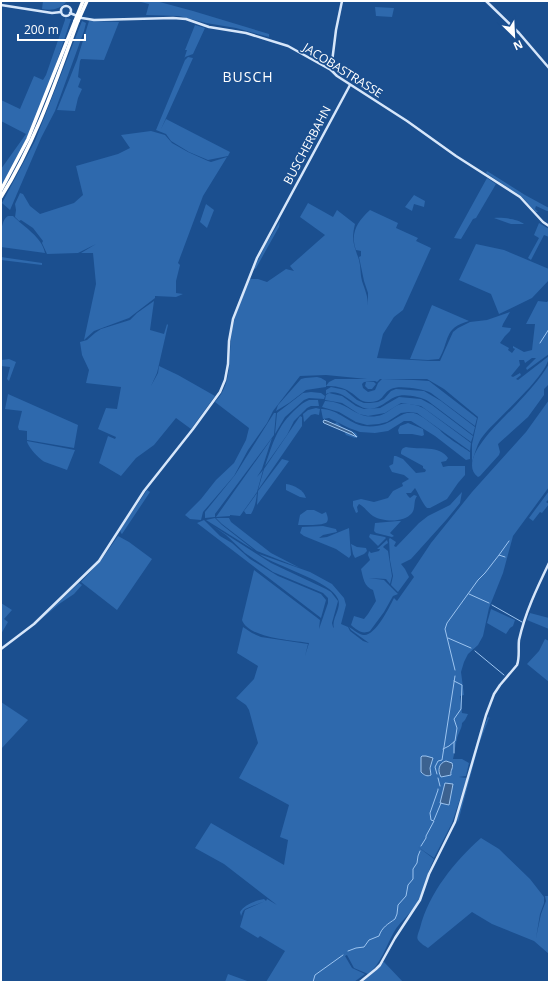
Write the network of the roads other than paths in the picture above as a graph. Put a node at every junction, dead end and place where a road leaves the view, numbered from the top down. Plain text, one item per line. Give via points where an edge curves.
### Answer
1 (83, 1) edge
2 (87, 1) edge
3 (342, 1) edge
4 (486, 1) edge
5 (1, 5) edge
6 (61, 12) junction
7 (70, 13) junction
8 (77, 21) junction
9 (549, 68) edge
10 (331, 70) junction
11 (350, 85) junction
12 (1, 190) edge
13 (1, 197) edge
14 (549, 226) edge
15 (549, 563) edge
16 (1, 649) edge
17 (360, 982) edge

1 - 8 highway, bridge
2 - 8 highway, bridge
3 - 10 main road
4 - 9 main road via 519,33
5 - 6 main road via 52,13
6 - 7 main road via 65,16
6 - 7 main road via 62,8 67,6
7 - 10 main road, JACOBASTRASSE via 94,20 180,18 262,37 288,46
8 - 12 highway via 30,133
8 - 13 highway via 42,117
10 - 11 main road, JACOBASTRASSE
11 - 14 main road, JACOBASTRASSE via 520,197
11 - 16 main road, BUSCHERBAHN via 257,258 234,315 228,364 220,392 144,491 99,561 34,624
15 - 17 main road via 531,602 520,637 519,661 494,694 455,822 429,874 420,900 380,965

